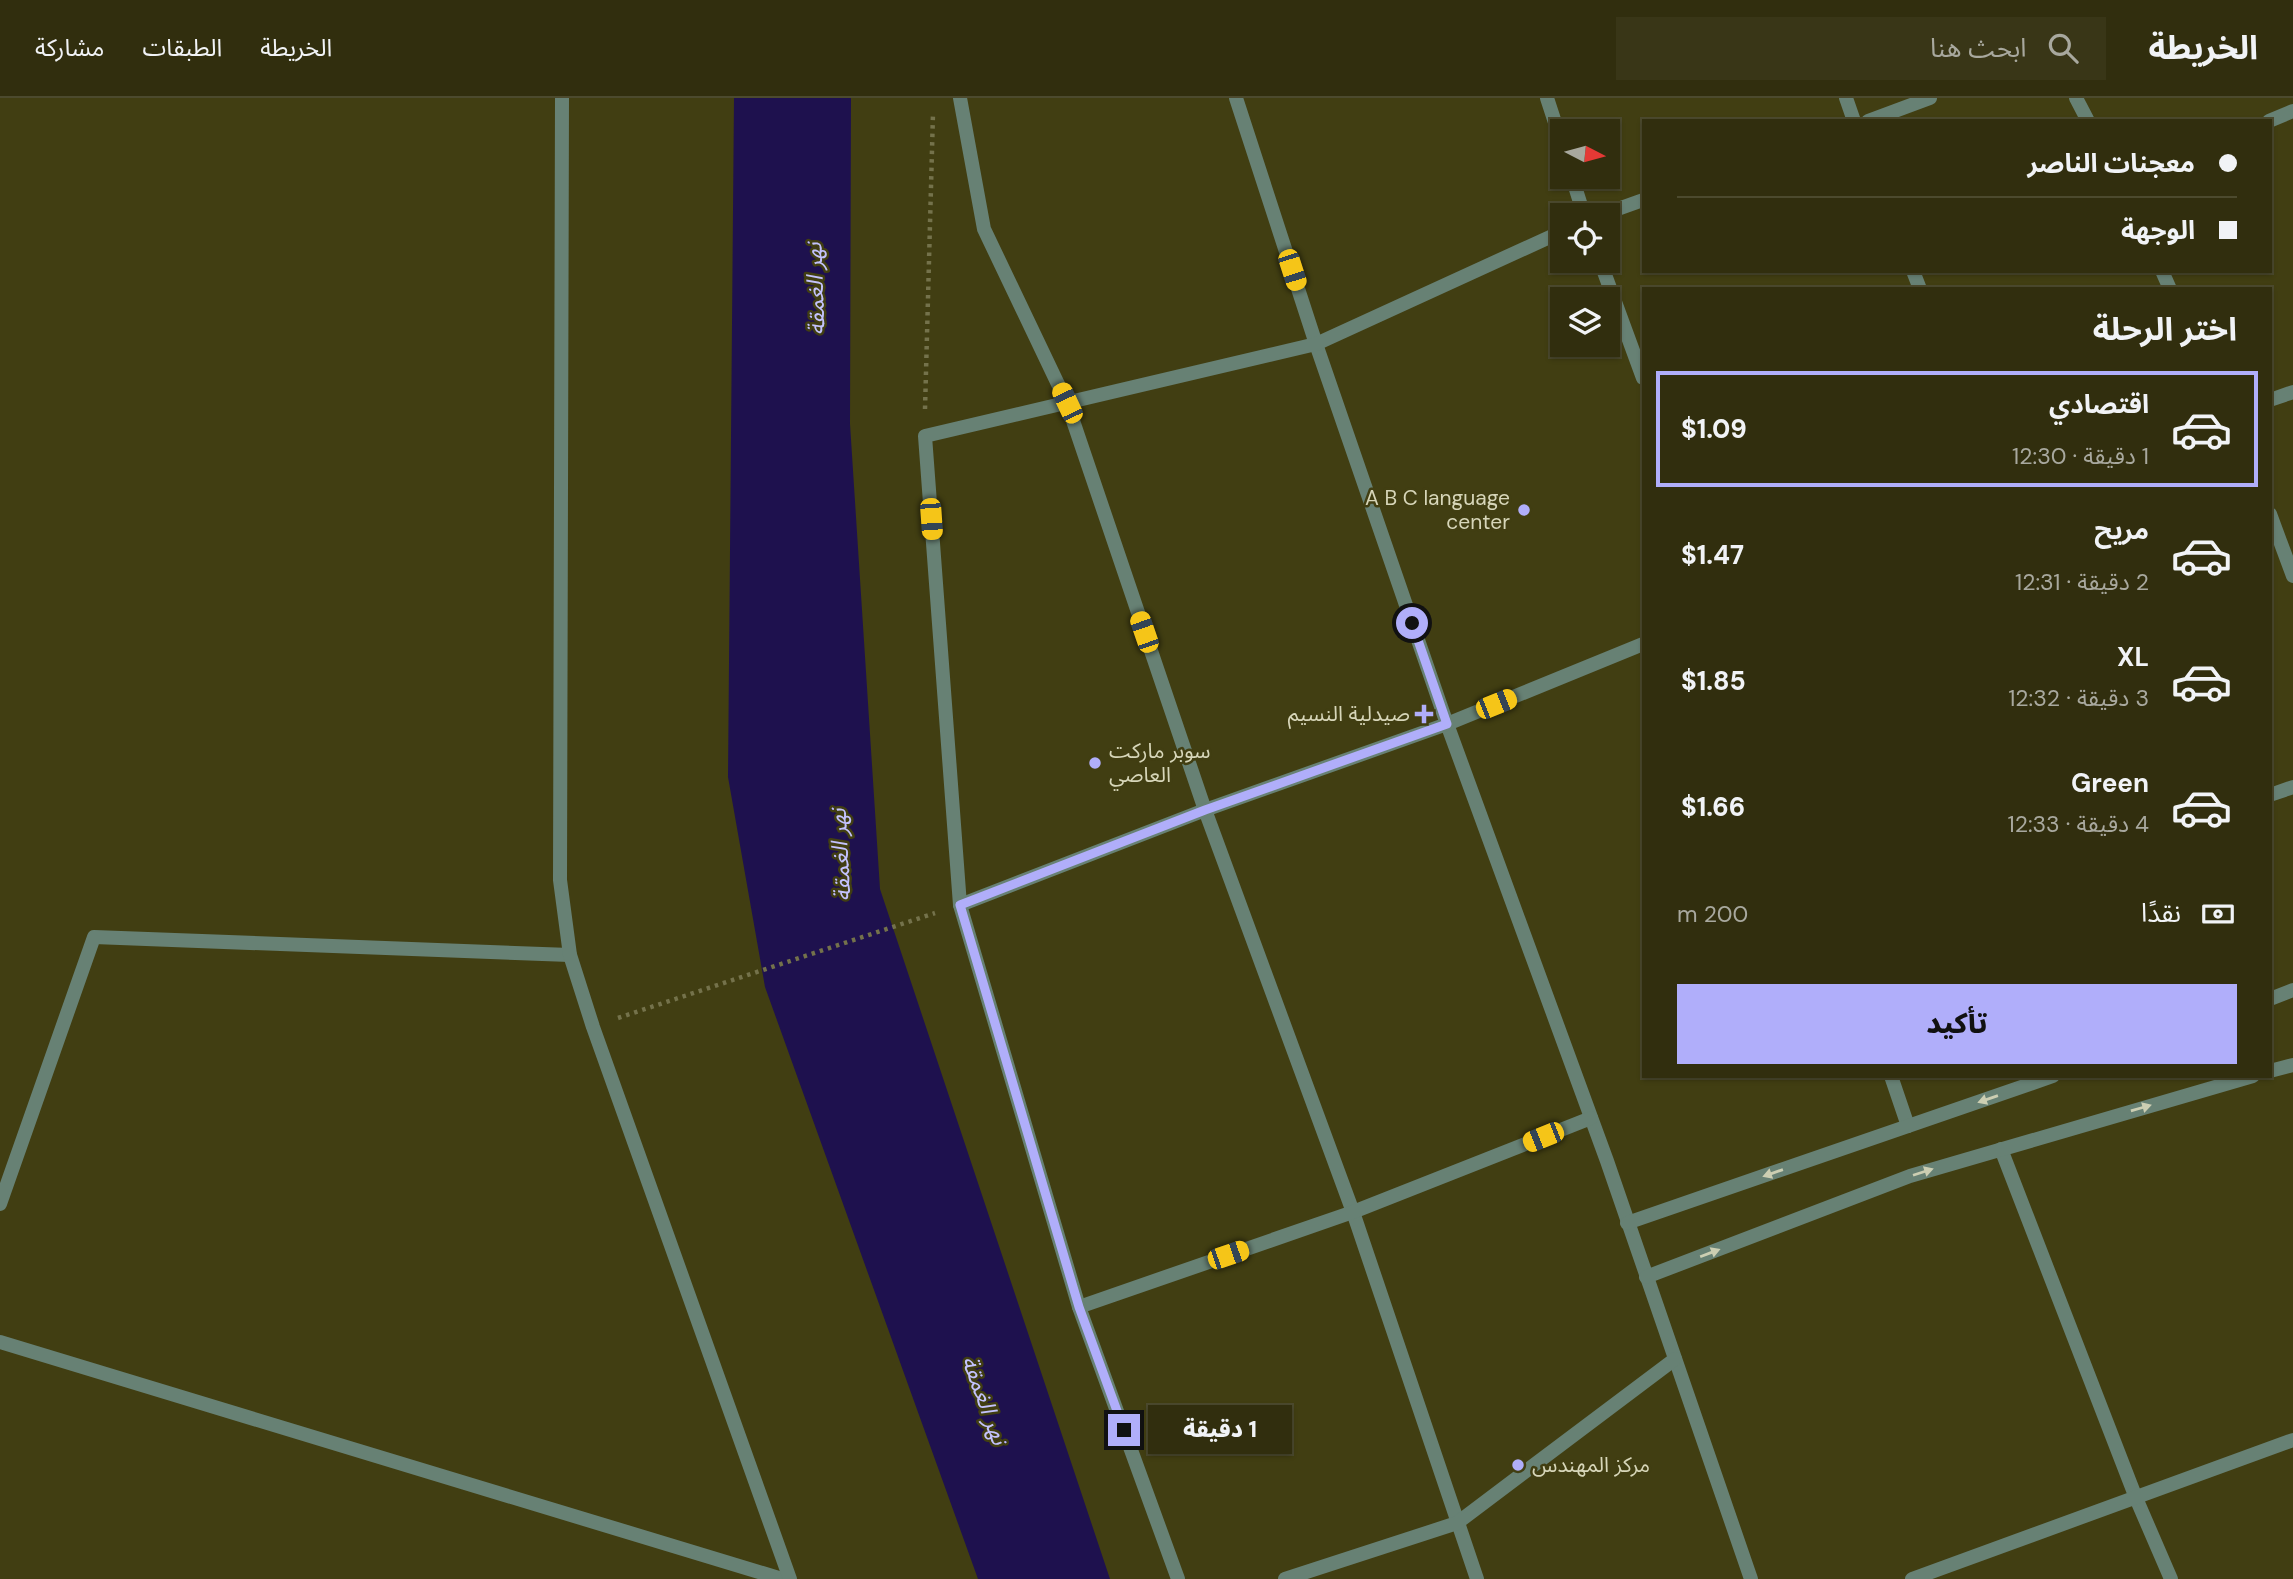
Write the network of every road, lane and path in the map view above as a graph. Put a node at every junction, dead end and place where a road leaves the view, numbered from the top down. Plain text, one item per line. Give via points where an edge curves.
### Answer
1 (562, 98) edge
2 (960, 98) edge
3 (1236, 98) edge
4 (1547, 98) edge
5 (1846, 98) edge
6 (1930, 98) edge
7 (2076, 98) edge
8 (933, 111) dead end
9 (2293, 111) edge
10 (1554, 119) edge
11 (1853, 119) edge
12 (1873, 119) edge
13 (2087, 119) edge
14 (2272, 120) edge
15 (1642, 200) edge
16 (1620, 208) edge
17 (1550, 237) edge
18 (1605, 273) edge
19 (1317, 344) junction
20 (1642, 375) edge
21 (2293, 392) edge
22 (2272, 399) edge
23 (1067, 403) junction
24 (925, 436) junction
25 (2272, 519) edge
26 (2293, 576) edge
27 (1642, 644) edge
28 (1447, 724) junction
29 (2293, 787) edge
30 (2272, 793) edge
31 (1205, 810) junction
32 (960, 905) junction
33 (570, 955) junction
34 (2293, 990) edge
35 (2272, 998) edge
36 (593, 1027) junction
37 (2293, 1065) edge
38 (2272, 1071) edge
39 (1892, 1078) edge
40 (2047, 1078) edge
41 (2246, 1078) edge
42 (1591, 1118) junction
43 (1908, 1126) junction
44 (2000, 1149) junction
45 (0, 1203) edge
46 (1353, 1212) junction
47 (1628, 1223) junction
48 (1646, 1277) junction
49 (1079, 1307) junction
50 (0, 1342) edge
51 (1675, 1359) junction
52 (2293, 1440) edge
53 (2136, 1498) junction
54 (1457, 1523) junction
55 (782, 1579) edge
56 (790, 1579) edge
57 (1178, 1579) edge
58 (1285, 1579) edge
59 (1477, 1579) edge
60 (1751, 1579) edge
61 (1912, 1579) edge
62 (2171, 1579) edge

1 - 33 street via 560,880
2 - 23 street via 984,229
3 - 19 street
4 - 10 street
5 - 11 street
6 - 12 street
7 - 13 street
8 - 24 path
9 - 14 street
15 - 16 street
17 - 19 street
18 - 20 street
19 - 23 street
19 - 28 street
21 - 22 street
23 - 24 street
23 - 31 street
24 - 32 street
25 - 26 street
27 - 28 street
28 - 31 street
28 - 42 street
29 - 30 street
31 - 32 street
31 - 46 street
32 - 36 path
32 - 49 street
33 - 36 street
33 - 45 street via 94,937
34 - 35 street
36 - 56 street
37 - 38 street
39 - 43 street
40 -> 43 street
44 -> 41 street
42 - 46 street
42 - 47 street
43 -> 47 street
48 -> 44 street via 1910,1176
44 - 53 street
46 - 49 street
46 - 54 street
47 - 48 street
48 - 51 street
49 - 57 street
50 - 55 street
51 - 54 street
51 - 60 street
52 - 53 street
53 - 61 street
53 - 62 street
54 - 58 street
54 - 59 street

